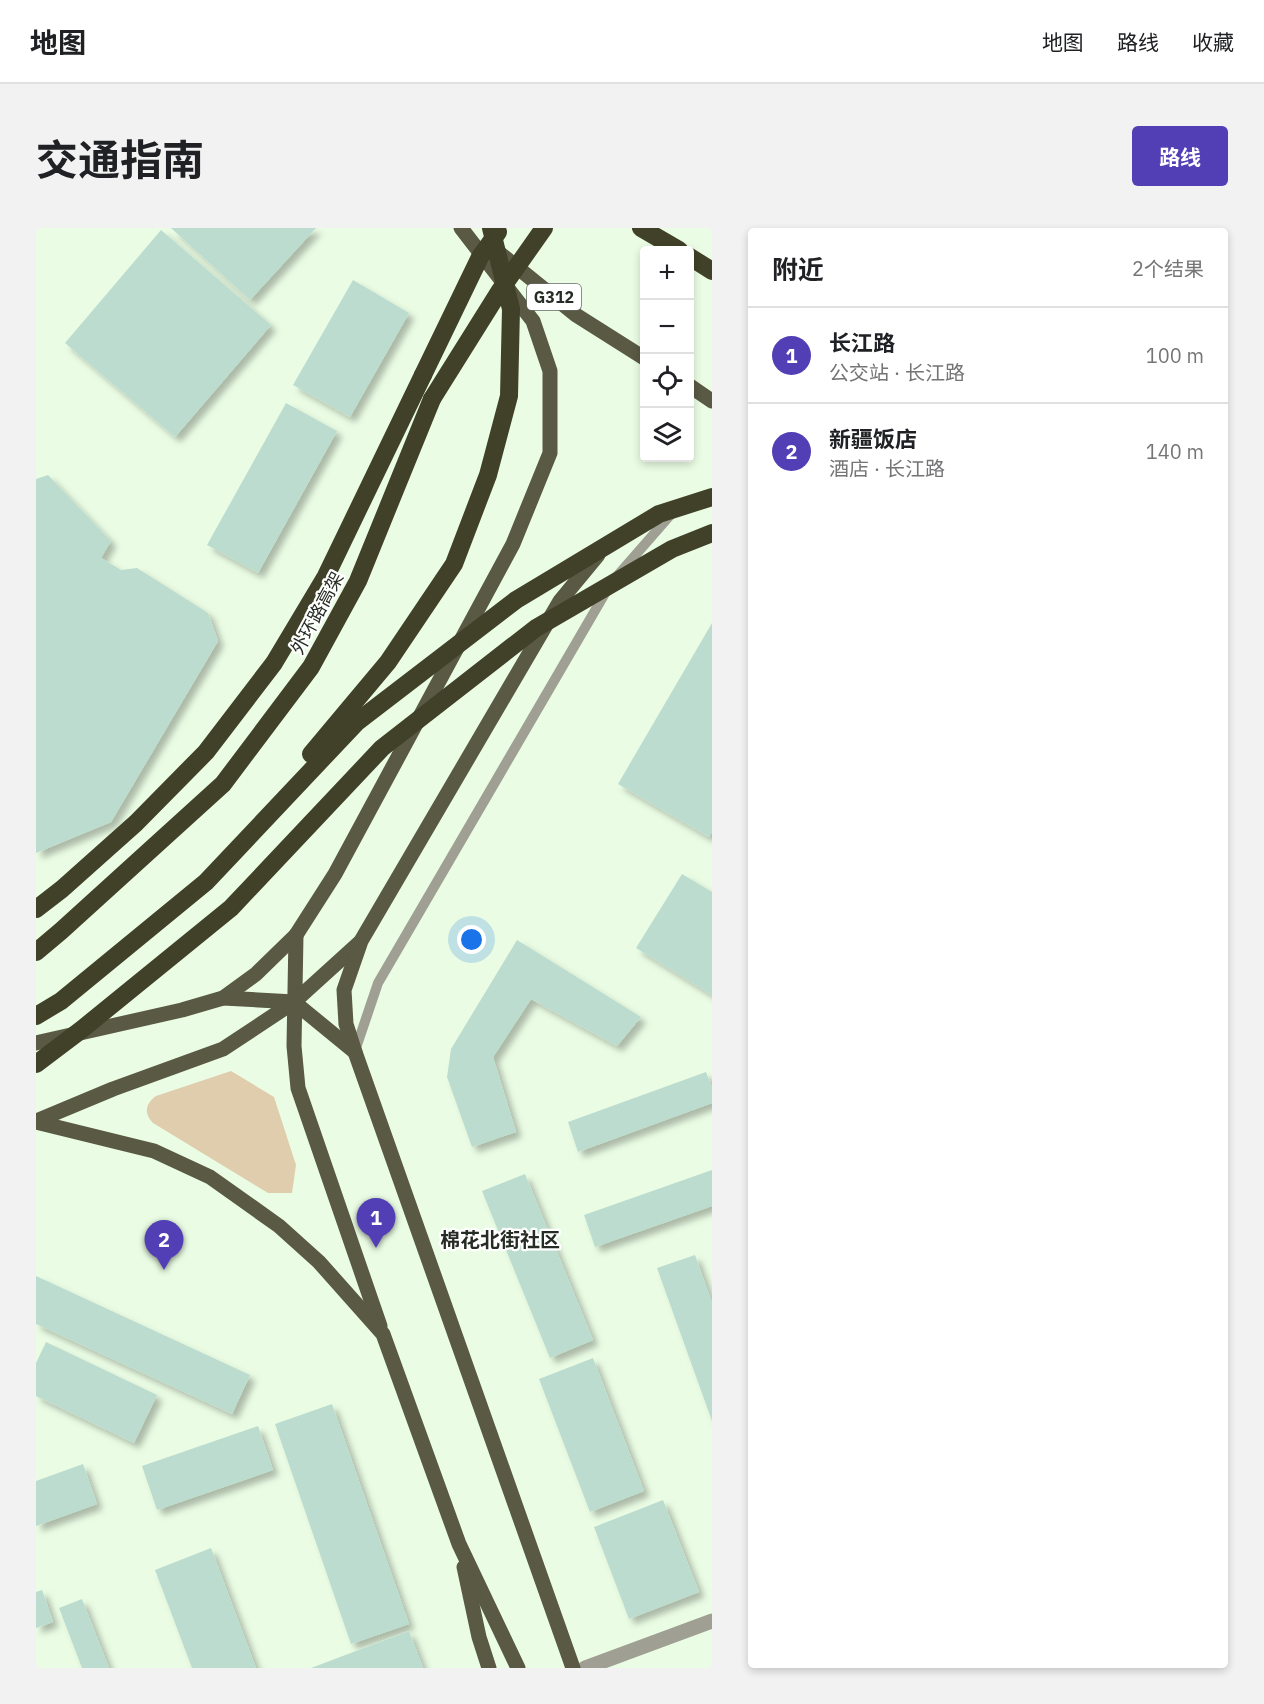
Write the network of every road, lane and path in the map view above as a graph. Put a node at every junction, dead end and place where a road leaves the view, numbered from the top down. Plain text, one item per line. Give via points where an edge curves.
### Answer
1 (461, 228) edge
2 (469, 228) edge
3 (491, 228) edge
4 (501, 228) edge
5 (544, 228) edge
6 (641, 228) edge
7 (672, 246) edge
8 (694, 260) edge
9 (712, 271) edge
10 (640, 355) edge
11 (694, 389) edge
12 (712, 401) edge
13 (712, 498) edge
14 (679, 506) junction
15 (712, 533) edge
16 (206, 882) junction
17 (36, 909) edge
18 (296, 935) junction
19 (361, 941) junction
20 (36, 952) edge
21 (223, 998) junction
22 (294, 1002) junction
23 (36, 1016) edge
24 (36, 1043) edge
25 (355, 1052) junction
26 (36, 1064) edge
27 (36, 1121) edge
28 (383, 1334) junction
29 (459, 1544) junction
30 (712, 1621) edge
31 (489, 1668) edge
32 (518, 1668) edge
33 (573, 1668) edge
34 (585, 1668) edge

1 - 18 main road via 533,321 550,370 550,453 513,544 334,874
2 - 10 main road, G312 via 576,315
3 - 16 highway, bridge via 511,309 509,396 488,475 454,564 387,662
4 - 17 highway, 外环路高架, bridge via 480,257 326,576 274,663 206,752 136,823
5 - 20 highway, 外环路高架, bridge via 432,399 358,581 311,668 223,784
6 - 7 highway
8 - 9 highway
11 - 12 main road
13 - 14 main road
13 - 16 highway, bridge via 659,514 507,607 357,722
14 - 19 main road via 595,556 560,601
14 - 25 lane via 607,590 378,983
15 - 26 highway, bridge via 672,549 536,628 382,748 231,908
16 - 23 highway, bridge via 61,1001
18 - 21 main road via 256,974
18 - 22 main road
19 - 22 main road
19 - 25 main road via 344,990 346,1024
21 - 22 main road
21 - 24 main road
22 - 25 main road
22 - 27 main road via 223,1049
22 - 28 main road via 298,1088
25 - 33 main road
27 - 28 main road via 154,1151 210,1177 279,1226 319,1262
28 - 29 main road
29 - 31 main road via 478,1637
29 - 32 main road
30 - 34 street

